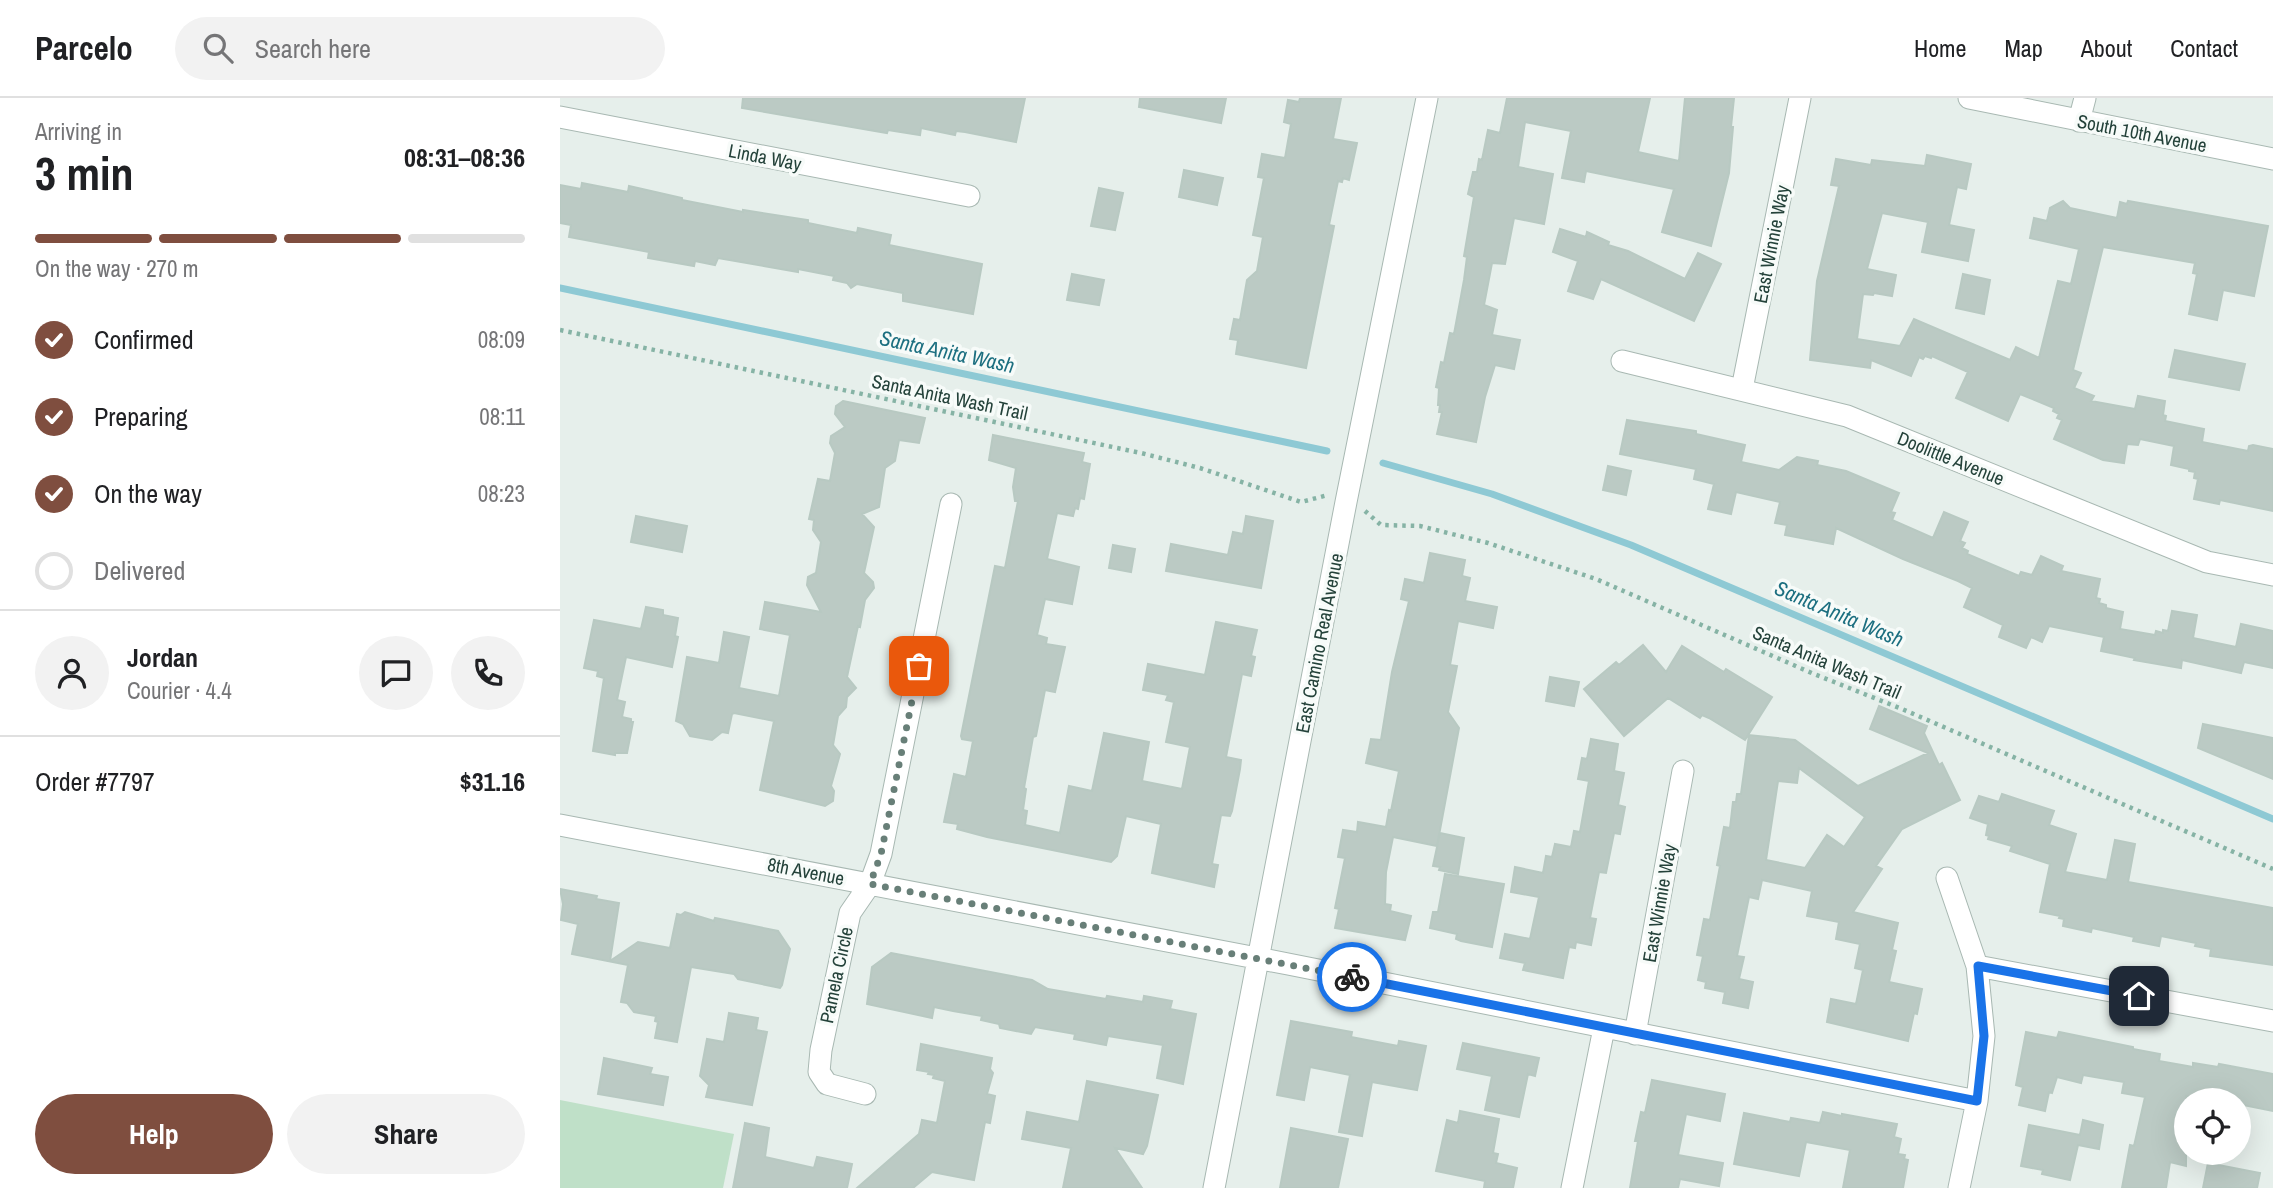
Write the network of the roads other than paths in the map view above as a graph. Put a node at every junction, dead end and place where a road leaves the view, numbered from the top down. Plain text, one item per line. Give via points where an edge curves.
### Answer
1 (1427, 98) edge
2 (1800, 98) edge
3 (1969, 98) edge
4 (2085, 98) edge
5 (560, 117) edge
6 (2079, 121) junction
7 (2273, 159) edge
8 (970, 196) dead end
9 (1622, 360) dead end
10 (1742, 389) junction
11 (950, 504) dead end
12 (2273, 575) edge
13 (1683, 771) dead end
14 (560, 825) edge
15 (1947, 878) dead end
16 (870, 884) junction
17 (1258, 959) junction
18 (1978, 966) junction
19 (2273, 1021) edge
20 (1604, 1028) junction
21 (1635, 1034) junction
22 (865, 1094) dead end
23 (1977, 1101) junction
24 (1214, 1188) edge
25 (1572, 1188) edge
26 (1959, 1188) edge

1 - 17 street, East Camino Real Avenue
2 - 10 street, East Winnie Way
3 - 6 street, South 10th Avenue
4 - 6 street
5 - 8 street, Linda Way
6 - 7 street, South 10th Avenue
9 - 10 street, Doolittle Avenue
10 - 12 street, Doolittle Avenue via 1847,415 2207,562
11 - 16 street, Pamela Circle via 881,854
13 - 21 street, East Winnie Way
14 - 16 street, 8th Avenue
15 - 18 street
16 - 17 street, 8th Avenue
16 - 22 street, Pamela Circle via 850,913 819,1072 827,1084
17 - 20 street, 8th Avenue
17 - 24 street, East Camino Real Avenue
18 - 19 street
18 - 23 street via 1984,1036
20 - 21 street, 8th Avenue
20 - 25 street
21 - 23 street, 8th Avenue
23 - 26 street

